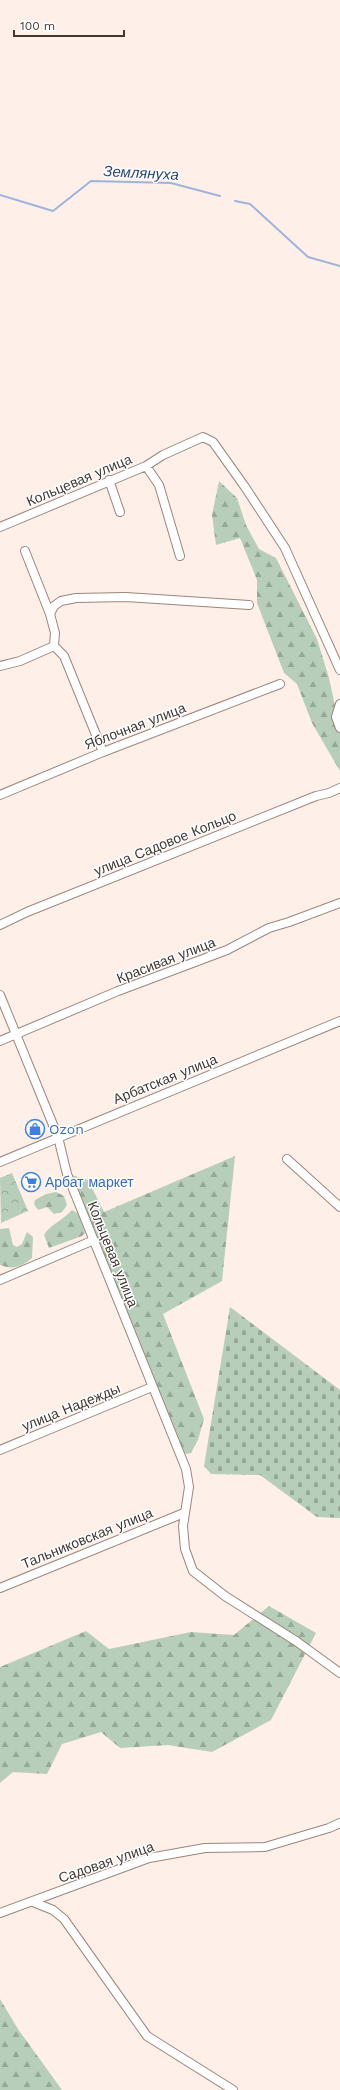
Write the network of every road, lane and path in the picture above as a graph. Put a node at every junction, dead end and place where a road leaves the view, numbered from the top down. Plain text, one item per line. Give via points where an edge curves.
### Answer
1 (146, 466) junction
2 (109, 480) junction
3 (120, 512) dead end
4 (0, 526) edge
5 (25, 551) dead end
6 (180, 556) dead end
7 (249, 605) dead end
8 (50, 614) junction
9 (54, 646) junction
10 (0, 666) edge
11 (340, 670) edge
12 (280, 684) dead end
13 (340, 704) edge
14 (340, 728) edge
15 (103, 752) junction
16 (340, 788) edge
17 (0, 795) edge
18 (340, 903) edge
19 (0, 925) edge
20 (0, 995) edge
21 (340, 1021) edge
22 (15, 1034) junction
23 (0, 1041) edge
24 (58, 1137) junction
25 (287, 1158) dead end
26 (0, 1162) edge
27 (340, 1207) edge
28 (94, 1240) junction
29 (0, 1280) edge
30 (152, 1388) junction
31 (0, 1450) edge
32 (184, 1513) junction
33 (0, 1588) edge
34 (340, 1672) edge
35 (340, 1823) edge
36 (32, 1902) junction
37 (0, 1913) edge
38 (233, 2090) edge

1 - 2 street, Кольцевая улица
1 - 6 street, Кольцевая улица via 159,485
1 - 11 street via 203,437 213,442 284,548
2 - 3 street
2 - 4 street, Кольцевая улица
5 - 8 street
7 - 8 street via 126,597 76,598 61,601 54,606
8 - 9 street via 55,632
9 - 10 street via 20,661
9 - 15 street via 64,656
12 - 15 street, Яблочная улица
13 - 14 street via 336,717
15 - 17 street, Яблочная улица
16 - 19 street, улица Садовое Кольцо via 69,895
18 - 22 street, Красивая улица via 269,928 227,950 118,991
20 - 22 street, Кольцевая улица
21 - 24 street, Арбатская улица
22 - 23 street, Красивая улица
22 - 24 street, Кольцевая улица
24 - 26 street, Арбатская улица
24 - 28 street, Кольцевая улица via 67,1174
25 - 27 street
28 - 29 street
28 - 30 street, Кольцевая улица
30 - 31 street, улица Надежды
30 - 32 street, Кольцевая улица via 186,1469 190,1487
32 - 33 street, Тальниковская улица
32 - 34 street, Кольцевая улица via 185,1549 193,1570 225,1596
35 - 36 street, Садовая улица via 265,1847 205,1848 149,1858
36 - 37 street, Садовая улица
36 - 38 street via 40,1903 64,1919 147,2036

